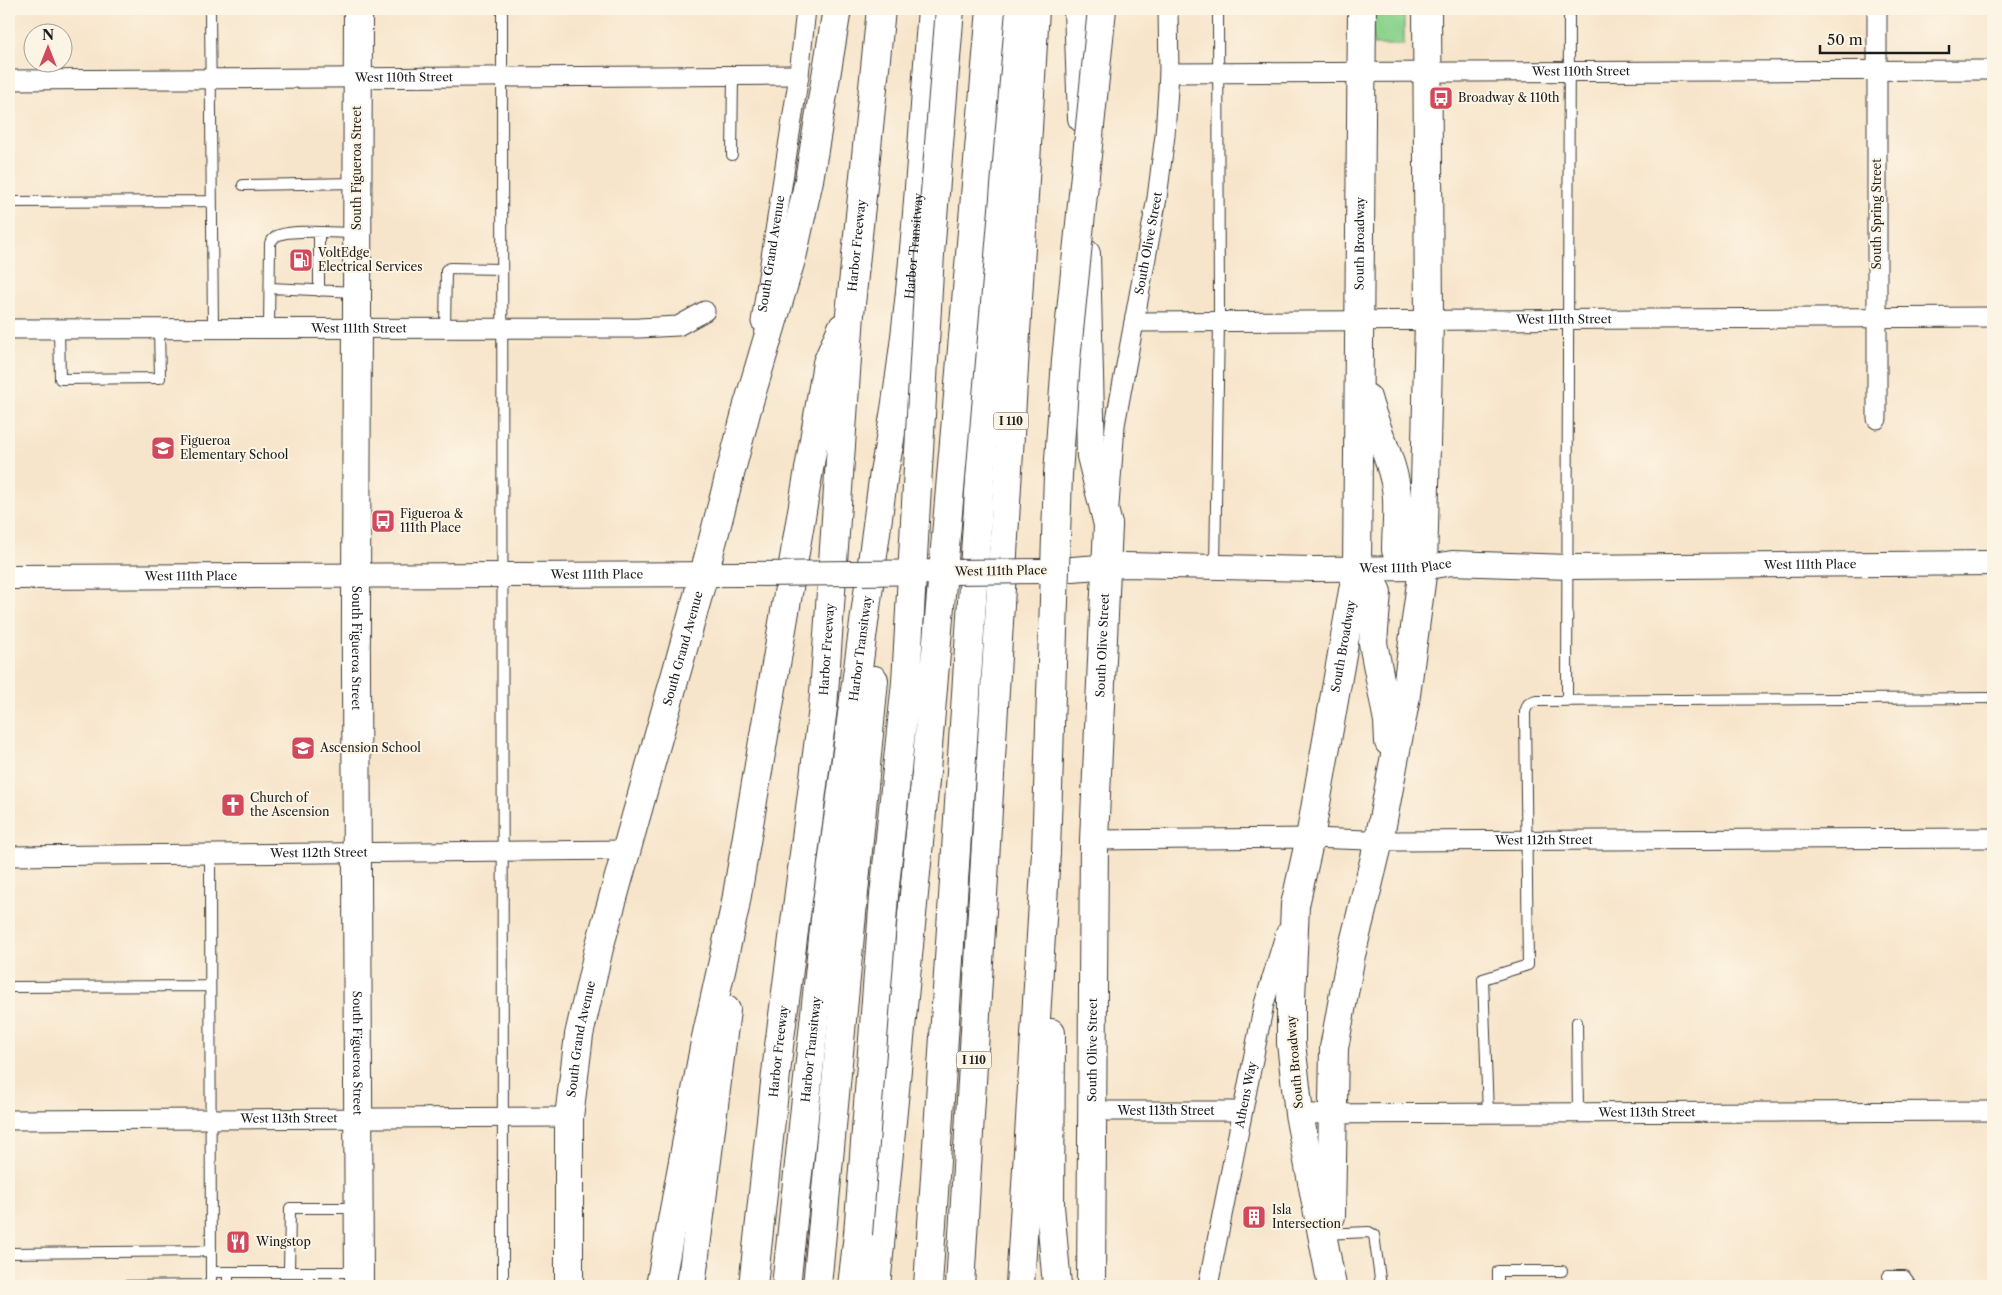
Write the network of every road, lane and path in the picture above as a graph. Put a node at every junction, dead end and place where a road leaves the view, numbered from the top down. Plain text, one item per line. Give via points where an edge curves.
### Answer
1 (210, 9) edge
2 (358, 9) edge
3 (502, 9) edge
4 (806, 9) edge
5 (837, 9) edge
6 (881, 9) edge
7 (932, 9) edge
8 (950, 9) edge
9 (990, 9) edge
10 (1010, 9) edge
11 (1035, 9) edge
12 (1078, 9) edge
13 (1102, 9) edge
14 (1168, 9) edge
15 (1218, 9) edge
16 (1362, 9) edge
17 (1427, 9) edge
18 (1569, 9) edge
19 (1878, 9) edge
20 (1878, 70) junction
21 (1993, 70) edge
22 (1569, 72) junction
23 (1169, 73) junction
24 (1428, 73) junction
25 (1218, 74) junction
26 (1362, 74) junction
27 (732, 75) junction
28 (800, 75) junction
29 (502, 76) junction
30 (358, 77) junction
31 (210, 78) junction
32 (9, 80) edge
33 (732, 155) dead end
34 (357, 183) junction
35 (243, 185) dead end
36 (212, 201) junction
37 (9, 202) edge
38 (318, 233) junction
39 (357, 233) junction
40 (502, 269) junction
41 (270, 288) junction
42 (318, 290) junction
43 (357, 292) junction
44 (705, 311) dead end
45 (850, 314) junction
46 (1878, 317) junction
47 (1993, 317) edge
48 (1569, 319) junction
49 (1360, 320) junction
50 (1429, 320) junction
51 (1219, 321) junction
52 (1134, 322) junction
53 (356, 327) junction
54 (159, 328) junction
55 (214, 328) junction
56 (269, 328) junction
57 (445, 328) junction
58 (502, 328) junction
59 (9, 329) edge
60 (60, 329) junction
61 (1360, 367) junction
62 (748, 405) junction
63 (896, 413) junction
64 (1878, 419) dead end
65 (1108, 525) junction
66 (1993, 563) edge
67 (1105, 566) junction
68 (1215, 567) junction
69 (1569, 567) junction
70 (1357, 568) junction
71 (1423, 568) junction
72 (704, 574) junction
73 (357, 575) junction
74 (502, 575) junction
75 (9, 577) edge
76 (1993, 698) edge
77 (1567, 700) junction
78 (926, 770) junction
79 (1391, 779) junction
80 (1310, 838) junction
81 (1993, 838) edge
82 (1094, 840) junction
83 (1525, 840) junction
84 (1379, 841) junction
85 (628, 850) junction
86 (503, 851) junction
87 (355, 852) junction
88 (1046, 852) junction
89 (210, 854) junction
90 (9, 856) edge
91 (1295, 905) junction
92 (735, 907) junction
93 (210, 986) junction
94 (9, 987) edge
95 (1577, 1022) dead end
96 (1993, 1110) edge
97 (1091, 1111) junction
98 (1242, 1111) junction
99 (1578, 1113) junction
100 (1299, 1114) junction
101 (1332, 1114) junction
102 (1488, 1114) junction
103 (569, 1116) junction
104 (503, 1117) junction
105 (358, 1118) junction
106 (210, 1119) junction
107 (9, 1120) edge
108 (359, 1208) junction
109 (1327, 1234) junction
110 (211, 1251) junction
111 (9, 1253) edge
112 (1562, 1271) dead end
113 (211, 1272) junction
114 (228, 1272) junction
115 (289, 1272) junction
116 (308, 1272) junction
117 (1888, 1276) dead end
118 (359, 1279) edge
119 (1332, 1282) edge
120 (118, 1286) edge
121 (211, 1286) edge
122 (228, 1286) edge
123 (308, 1286) edge
124 (503, 1286) edge
125 (569, 1286) edge
126 (660, 1286) edge
127 (691, 1286) edge
128 (753, 1286) edge
129 (786, 1286) edge
130 (817, 1286) edge
131 (852, 1286) edge
132 (876, 1286) edge
133 (891, 1286) edge
134 (928, 1286) edge
135 (960, 1286) edge
136 (1020, 1286) edge
137 (1057, 1286) edge
138 (1091, 1286) edge
139 (1208, 1286) edge
140 (1380, 1286) edge
141 (1498, 1286) edge
142 (1912, 1286) edge

1 - 31 lane
2 - 30 main road, South Figueroa Street
3 - 29 lane
4 - 28 street, South Grand Avenue
5 - 62 main road via 793,253
6 - 45 main road, Harbor Freeway
7 - 63 main road, Harbor Transitway
8 - 131 main road, bridge via 930,254 906,682 884,896
9 - 78 main road, bridge
10 - 134 main road
11 - 135 main road, I 110
12 - 65 main road via 1091,456
13 - 88 main road, bridge via 1068,341 1058,474
14 - 23 street, South Olive Street
15 - 25 lane
16 - 26 main road, South Broadway
17 - 24 main road, South Broadway
18 - 22 lane
19 - 20 street, South Spring Street
20 - 21 street, West 110th Street
20 - 22 street, West 110th Street
20 - 46 street, South Spring Street
22 - 24 street, West 110th Street
22 - 48 lane
23 - 25 street, West 110th Street
23 - 52 street, South Olive Street via 1157,198
24 - 26 street, West 110th Street
24 - 50 main road, South Broadway
25 - 26 street, West 110th Street
25 - 51 lane
26 - 49 main road, South Broadway
27 - 28 street, West 110th Street
27 - 29 street, West 110th Street
27 - 33 lane
28 - 62 street, South Grand Avenue
29 - 30 street, West 110th Street
29 - 40 lane
30 - 31 street, West 110th Street
30 - 34 main road, South Figueroa Street
31 - 32 street, West 110th Street
31 - 36 lane
34 - 35 lane
34 - 39 main road, South Figueroa Street
36 - 37 lane
36 - 55 lane
38 - 39 lane
38 - 41 lane via 280,234 274,238 270,243
38 - 42 lane
39 - 43 main road, South Figueroa Street
40 - 57 lane via 446,270
40 - 58 lane
41 - 42 lane
41 - 56 lane
42 - 43 lane
43 - 53 main road, South Figueroa Street
44 - 58 street, West 111th Street via 678,326
45 - 92 main road via 827,363
45 - 128 main road, Harbor Freeway via 823,708 779,1046
46 - 47 street, West 111th Street
46 - 48 street, West 111th Street
46 - 64 street, South Spring Street
48 - 50 street, West 111th Street
48 - 69 lane
49 - 50 street, West 111th Street
49 - 51 street, West 111th Street
49 - 61 main road, South Broadway
50 - 71 main road, South Broadway
51 - 52 street, West 111th Street
51 - 68 lane
52 - 65 street, South Olive Street via 1115,425
53 - 56 street, West 111th Street
53 - 57 street, West 111th Street
53 - 73 main road, South Figueroa Street
54 - 55 street, West 111th Street
54 - 60 street, West 111th Street
54 - 60 lane via 160,378 60,379
55 - 56 street, West 111th Street
57 - 58 street, West 111th Street
58 - 74 lane
59 - 60 street, West 111th Street
61 - 70 main road, South Broadway
61 - 71 main road via 1396,490 1396,550 1401,559
62 - 72 main road, South Grand Avenue
63 - 129 main road, Harbor Transitway via 884,472 826,910
63 - 130 main road via 850,955
65 - 67 main road, South Olive Street
66 - 69 street, West 111th Place
67 - 68 street, West 111th Place
67 - 72 street, West 111th Place, bridge via 1046,571
67 - 82 main road, South Olive Street
68 - 70 street, West 111th Place
69 - 71 street, West 111th Place via 1452,564
69 - 77 lane
70 - 71 street, West 111th Place
70 - 79 main road via 1372,580 1377,592 1373,643 1388,722
70 - 80 main road, South Broadway
71 - 79 main road, South Broadway
72 - 74 street, West 111th Place
72 - 85 main road, South Grand Avenue
73 - 74 street, West 111th Place
73 - 75 street, West 111th Place
73 - 87 main road, South Figueroa Street
74 - 86 lane
76 - 77 lane
77 - 83 lane via 1536,701 1525,706
78 - 132 main road
78 - 133 main road
79 - 84 main road, South Broadway
80 - 82 street, West 112th Street
80 - 84 street, West 112th Street
80 - 91 main road, South Broadway
81 - 83 street, West 112th Street
82 - 97 main road, South Olive Street
83 - 84 street, West 112th Street
83 - 102 lane via 1528,965 1483,979
84 - 101 main road, South Broadway via 1351,955 1336,1039
85 - 86 street, West 112th Street
85 - 103 main road, South Grand Avenue via 599,948 579,1034
86 - 87 street, West 112th Street
86 - 104 lane
87 - 89 street, West 112th Street
87 - 105 main road, South Figueroa Street
88 - 136 main road
88 - 137 main road via 1052,1056 1050,1206
89 - 90 street, West 112th Street
89 - 93 lane
91 - 98 street, Athens Way via 1264,1004
91 - 100 main road, South Broadway via 1291,1043
92 - 126 main road via 704,1042
92 - 127 main road via 723,1049
93 - 94 lane
93 - 106 lane
95 - 99 lane
96 - 99 street, West 113th Street
97 - 98 street, West 113th Street
97 - 138 main road, South Olive Street
98 - 139 street, Athens Way
99 - 102 street, West 113th Street
100 - 101 street, West 113th Street
100 - 109 main road, South Broadway
101 - 102 street, West 113th Street
101 - 109 main road, South Broadway
103 - 104 street, West 113th Street
103 - 125 main road, South Grand Avenue
104 - 105 street, West 113th Street
104 - 124 lane
105 - 106 street, West 113th Street
105 - 108 main road, South Figueroa Street
106 - 107 street, West 113th Street
106 - 110 lane
108 - 115 lane via 290,1208
108 - 118 main road, South Figueroa Street
109 - 119 main road, South Broadway
109 - 140 lane via 1369,1232 1374,1235
110 - 111 lane
110 - 113 lane
112 - 141 lane via 1498,1271
113 - 114 lane
113 - 121 lane
114 - 115 lane
114 - 122 lane
115 - 116 lane
116 - 118 lane
116 - 123 lane
117 - 142 lane via 1905,1276
120 - 121 lane

